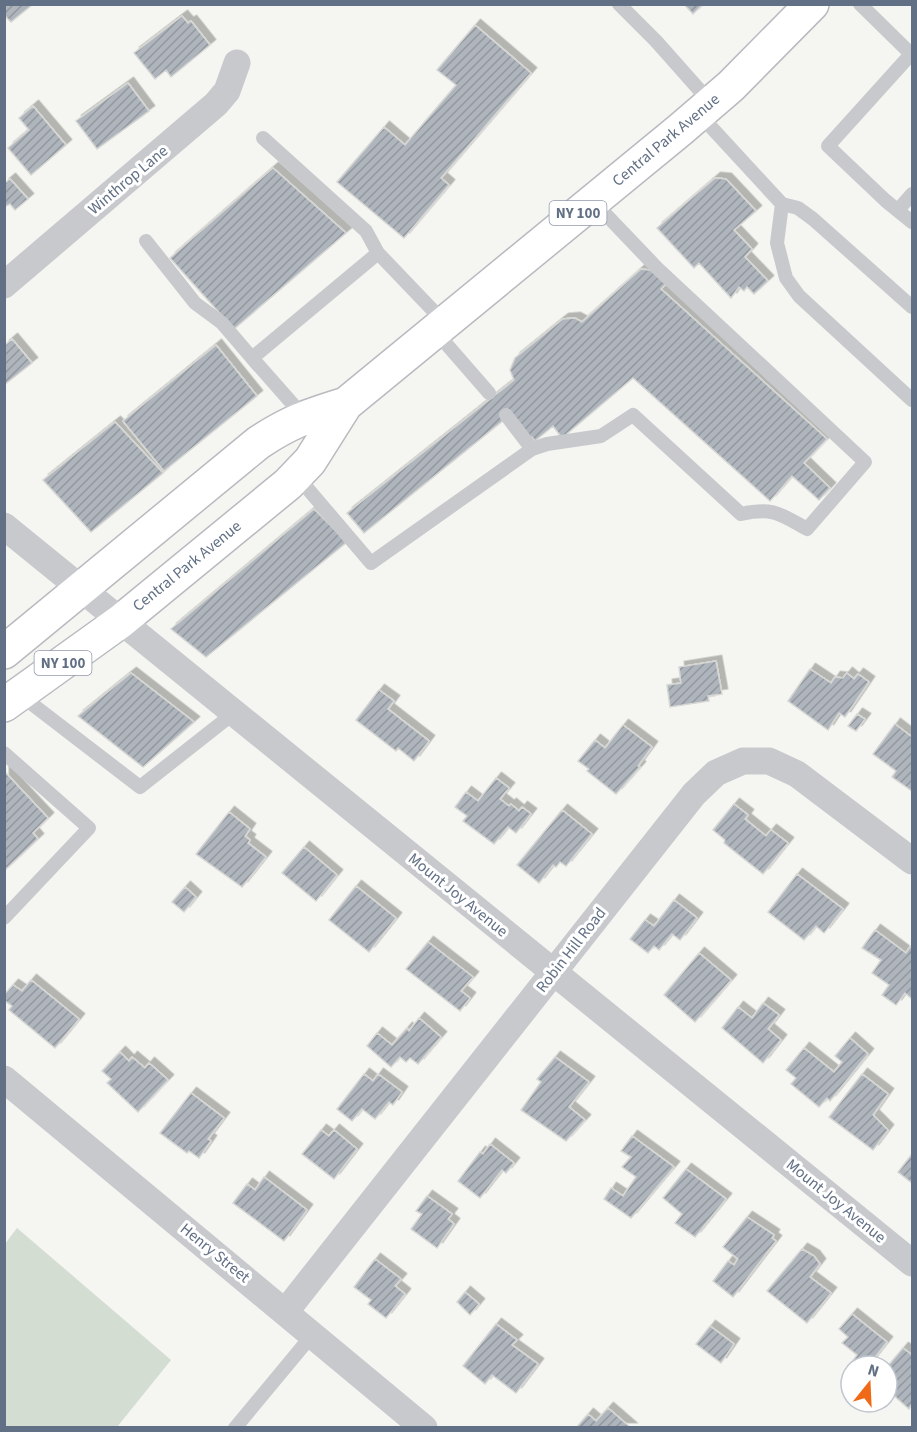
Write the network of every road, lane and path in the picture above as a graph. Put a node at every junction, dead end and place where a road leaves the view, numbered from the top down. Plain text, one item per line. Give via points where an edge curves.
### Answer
1 (619, 4) edge
2 (812, 4) edge
3 (860, 4) edge
4 (912, 53) edge
5 (237, 63) dead end
6 (705, 108) junction
7 (262, 138) dead end
8 (912, 194) edge
9 (593, 201) junction
10 (782, 204) junction
11 (898, 210) junction
12 (912, 222) edge
13 (146, 241) dead end
14 (378, 253) junction
15 (4, 285) edge
16 (912, 307) edge
17 (440, 327) junction
18 (252, 358) junction
19 (489, 393) dead end
20 (912, 400) edge
21 (346, 404) junction
22 (506, 415) dead end
23 (304, 417) junction
24 (532, 449) junction
25 (296, 475) junction
26 (4, 526) edge
27 (81, 588) junction
28 (121, 621) junction
29 (8, 643) edge
30 (12, 699) edge
31 (234, 712) junction
32 (4, 753) edge
33 (912, 861) edge
34 (4, 918) edge
35 (554, 972) junction
36 (6, 1084) edge
37 (912, 1263) edge
38 (286, 1311) junction
39 (313, 1334) junction
40 (235, 1428) edge
41 (424, 1428) edge

1 - 6 lane via 656,41
2 - 6 main road, Central Park Avenue / NY 100
3 - 4 lane
4 - 11 lane via 828,146
5 - 15 street, Winthrop Lane via 216,104
6 - 9 main road, Central Park Avenue / NY 100
6 - 10 lane
7 - 14 lane via 366,231
8 - 11 lane
9 - 17 main road, Central Park Avenue / NY 100
9 - 24 lane via 657,268 865,462 807,530 775,511 741,514 633,415 601,436
10 - 16 lane via 798,208 813,219
10 - 20 lane via 777,243 786,278 799,296
11 - 12 lane
13 - 18 lane via 195,303 222,323
14 - 17 lane
14 - 18 lane
17 - 19 lane
17 - 21 main road, Central Park Avenue / NY 100
18 - 23 lane
21 - 23 main road, Central Park Avenue / NY 100
21 - 25 main road, Central Park Avenue / NY 100 via 310,461
22 - 24 lane
23 - 27 main road, Central Park Avenue / NY 100 via 258,443
24 - 25 lane via 372,563
25 - 28 main road, Central Park Avenue / NY 100
26 - 27 street, Mount Joy Avenue
27 - 28 street, Mount Joy Avenue
27 - 29 main road, Central Park Avenue / NY 100
28 - 30 main road, Central Park Avenue / NY 100
28 - 31 street, Mount Joy Avenue
30 - 31 lane via 140,787
31 - 35 street, Mount Joy Avenue
32 - 34 lane via 88,828
33 - 35 street, Robin Hill Road via 797,774 769,761 743,761 716,773 694,794
35 - 37 street, Mount Joy Avenue
35 - 38 street, Robin Hill Road
36 - 38 street, Henry Street
38 - 39 street, Henry Street
39 - 40 lane
39 - 41 street, Henry Street

